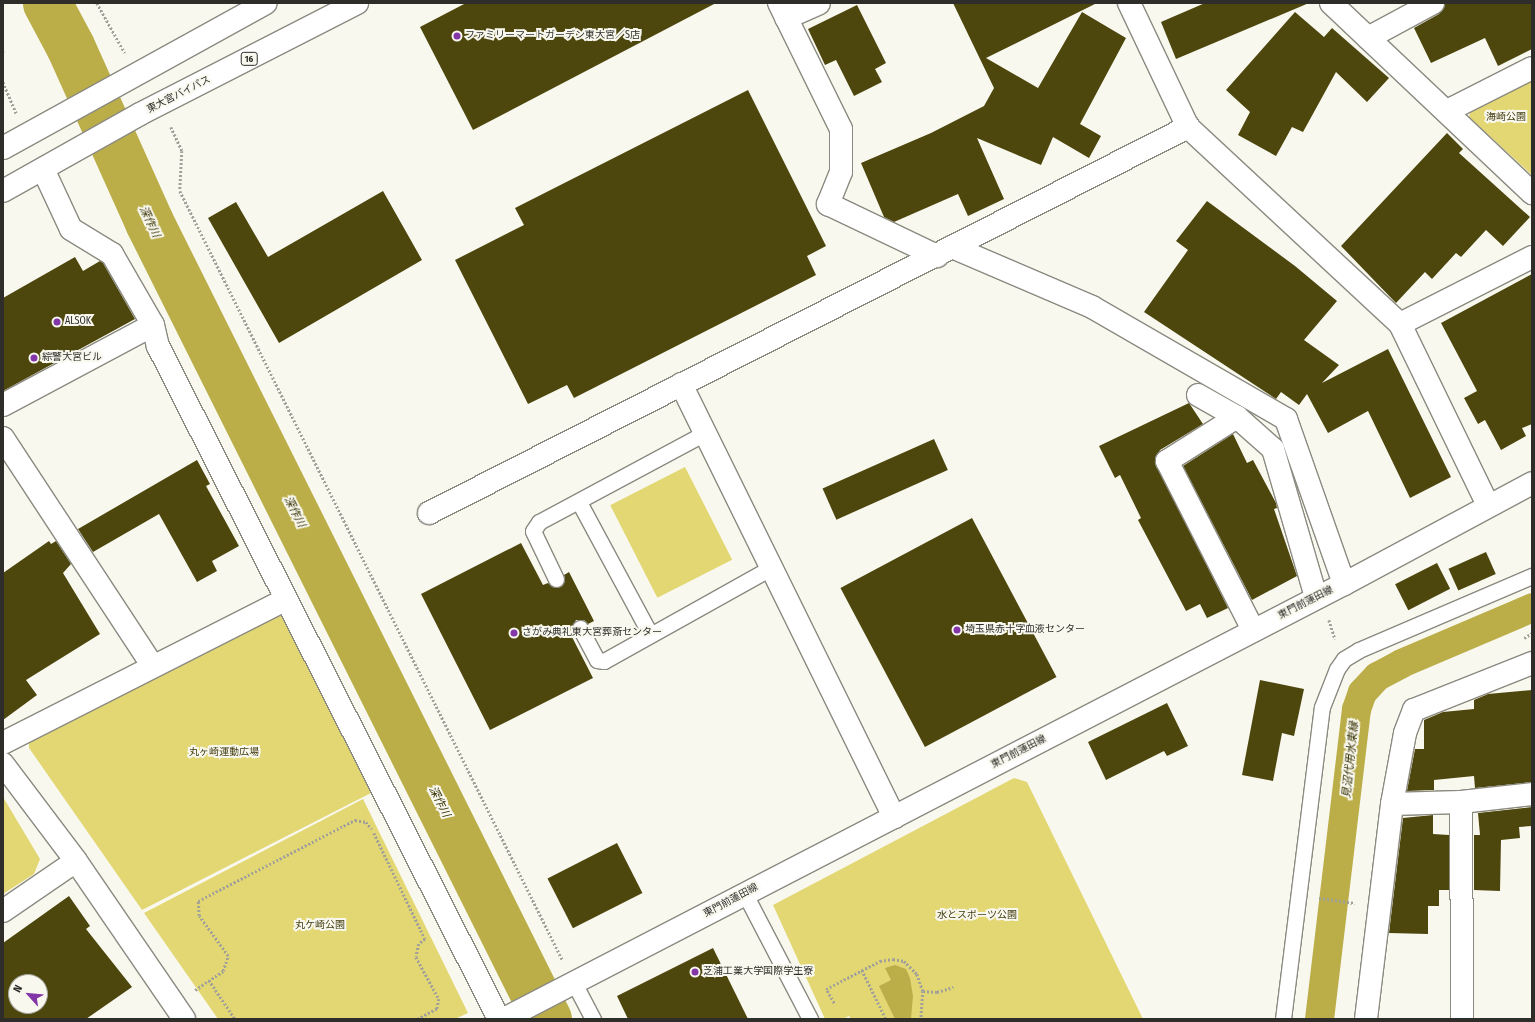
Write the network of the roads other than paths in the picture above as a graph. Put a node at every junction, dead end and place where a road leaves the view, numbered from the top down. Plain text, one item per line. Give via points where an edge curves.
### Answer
1 (266, 3) edge
2 (357, 3) edge
3 (819, 3) edge
4 (1129, 3) edge
5 (1331, 3) edge
6 (1432, 3) edge
7 (782, 11) edge
8 (1368, 38) junction
9 (1532, 68) edge
10 (1447, 111) junction
11 (1188, 127) junction
12 (3, 148) edge
13 (43, 169) junction
14 (3, 191) edge
15 (1532, 193) edge
16 (944, 252) junction
17 (1532, 257) edge
18 (1400, 324) junction
19 (153, 325) junction
20 (681, 384) junction
21 (1198, 395) dead end
22 (3, 405) edge
23 (1236, 417) junction
24 (705, 433) junction
25 (3, 438) edge
26 (1532, 483) edge
27 (580, 502) junction
28 (1488, 505) junction
29 (429, 513) dead end
30 (772, 568) junction
31 (1532, 576) edge
32 (556, 579) dead end
33 (1344, 584) junction
34 (1319, 596) junction
35 (285, 600) junction
36 (580, 628) dead end
37 (1253, 630) junction
38 (650, 634) junction
39 (1532, 663) edge
40 (153, 666) junction
41 (3, 743) edge
42 (3, 764) edge
43 (1532, 794) edge
44 (1461, 802) junction
45 (1392, 804) junction
46 (894, 817) junction
47 (76, 861) junction
48 (745, 894) junction
49 (3, 911) edge
50 (568, 986) junction
51 (505, 1018) edge
52 (184, 1019) edge
53 (593, 1019) edge
54 (810, 1019) edge
55 (1283, 1019) edge
56 (1366, 1019) edge
57 (1462, 1019) edge

1 - 12 main road
2 - 13 main road, 東大宮バイパス / 16 via 140,114
3 - 7 main road
4 - 11 main road
5 - 8 main road
6 - 8 main road
7 - 16 main road via 841,129 841,172 828,204
8 - 10 main road
9 - 10 main road
10 - 15 main road
11 - 16 main road
11 - 18 main road
13 - 14 main road, 東大宮バイパス / 16
13 - 19 main road via 71,229 112,254
16 - 20 main road
16 - 33 main road via 1092,307 1286,419
17 - 18 main road
18 - 28 main road
19 - 22 main road
19 - 35 main road via 158,346
20 - 24 main road
20 - 29 main road
21 - 23 main road
23 - 34 main road via 1273,449
23 - 37 main road via 1167,461
24 - 27 lane
24 - 30 main road
25 - 40 main road
26 - 28 main road, 東門前蓮田線
27 - 32 lane via 539,522 533,531
27 - 38 lane
28 - 33 main road, 東門前蓮田線
30 - 38 lane
30 - 46 main road
31 - 55 lane via 1344,659 1326,692 1322,707
33 - 34 main road, 東門前蓮田線
34 - 37 main road, 東門前蓮田線
35 - 40 main road
35 - 51 main road
36 - 38 lane via 600,662
37 - 46 main road, 東門前蓮田線
39 - 45 main road via 1414,710 1405,733
40 - 41 main road
42 - 47 main road
43 - 44 main road
44 - 45 main road
44 - 57 main road
45 - 56 main road
46 - 48 main road, 東門前蓮田線
47 - 49 main road
47 - 52 main road
48 - 50 main road, 東門前蓮田線
48 - 54 lane
50 - 51 main road, 東門前蓮田線
50 - 53 lane

